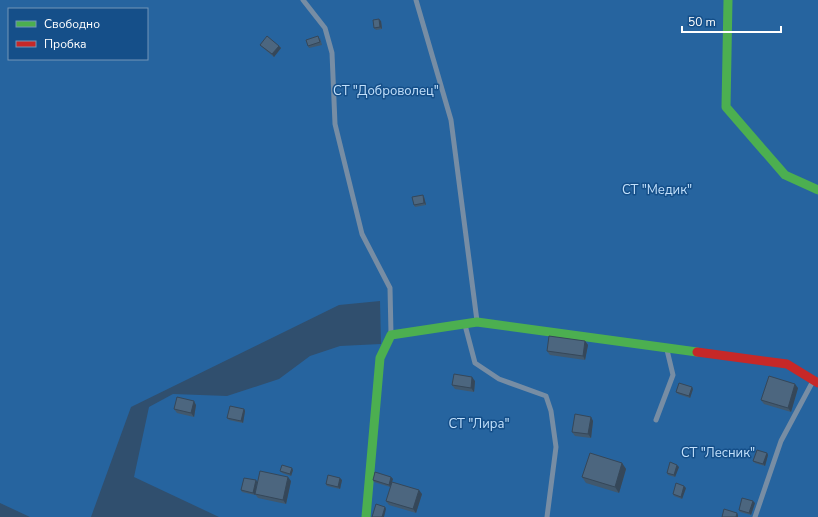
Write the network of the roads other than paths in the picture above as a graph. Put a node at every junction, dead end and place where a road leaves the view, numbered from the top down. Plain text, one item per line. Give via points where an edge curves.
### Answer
1 (303, 0) edge
2 (416, 0) edge
3 (728, 0) edge
4 (818, 190) edge
5 (477, 322) junction
6 (464, 324) junction
7 (391, 335) junction
8 (666, 348) junction
9 (816, 381) edge
10 (656, 420) dead end
11 (366, 517) edge
12 (547, 517) edge
13 (754, 517) edge

1 - 7 lane via 325,28 332,53 335,124 362,234 390,288
2 - 5 lane via 451,120
3 - 4 street via 726,107 785,175
5 - 6 street
5 - 8 street
6 - 7 street
6 - 12 lane via 475,363 499,379 546,396 551,411 556,447
7 - 11 street via 380,358
8 - 9 street via 787,364
8 - 10 lane via 673,375
9 - 13 lane via 781,441

